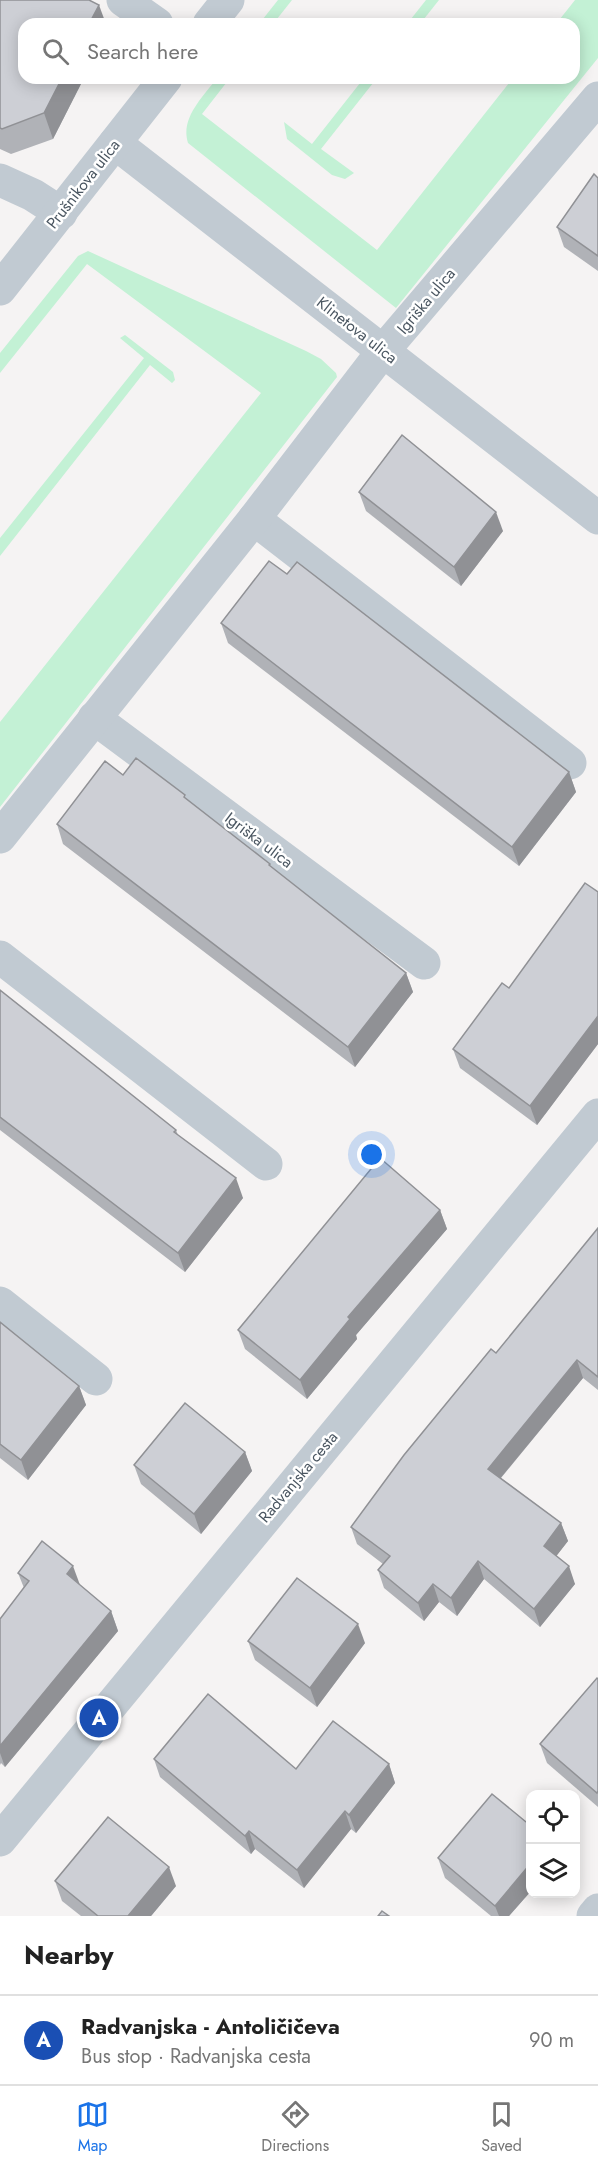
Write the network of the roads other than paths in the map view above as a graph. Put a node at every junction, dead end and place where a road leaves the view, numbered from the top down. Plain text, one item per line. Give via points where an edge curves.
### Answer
1 (123, 0) edge
2 (228, 0) edge
3 (148, 18) edge
4 (214, 18) edge
5 (161, 84) edge
6 (593, 114) edge
7 (115, 143) junction
8 (0, 180) edge
9 (61, 213) junction
10 (0, 289) edge
11 (383, 351) junction
12 (598, 518) edge
13 (254, 519) junction
14 (94, 718) junction
15 (570, 763) dead end
16 (0, 837) edge
17 (0, 957) edge
18 (424, 963) dead end
19 (598, 1115) edge
20 (266, 1164) dead end
21 (0, 1303) edge
22 (96, 1378) dead end
23 (0, 1840) edge
24 (598, 1910) edge
25 (592, 1916) edge

1 - 3 street
2 - 4 street
5 - 7 street, Prušnikova ulica
6 - 11 street, Igriška ulica
7 - 9 street, Prušnikova ulica
7 - 11 street, Klinetova ulica
8 - 9 street
9 - 10 street, Prušnikova ulica
11 - 12 street, Klinetova ulica
11 - 13 street, Igriška ulica
13 - 14 street, Igriška ulica
13 - 15 street
14 - 16 street, Igriška ulica
14 - 18 street, Igriška ulica
17 - 20 street
19 - 23 street, Radvanjska cesta
21 - 22 street
24 - 25 street

